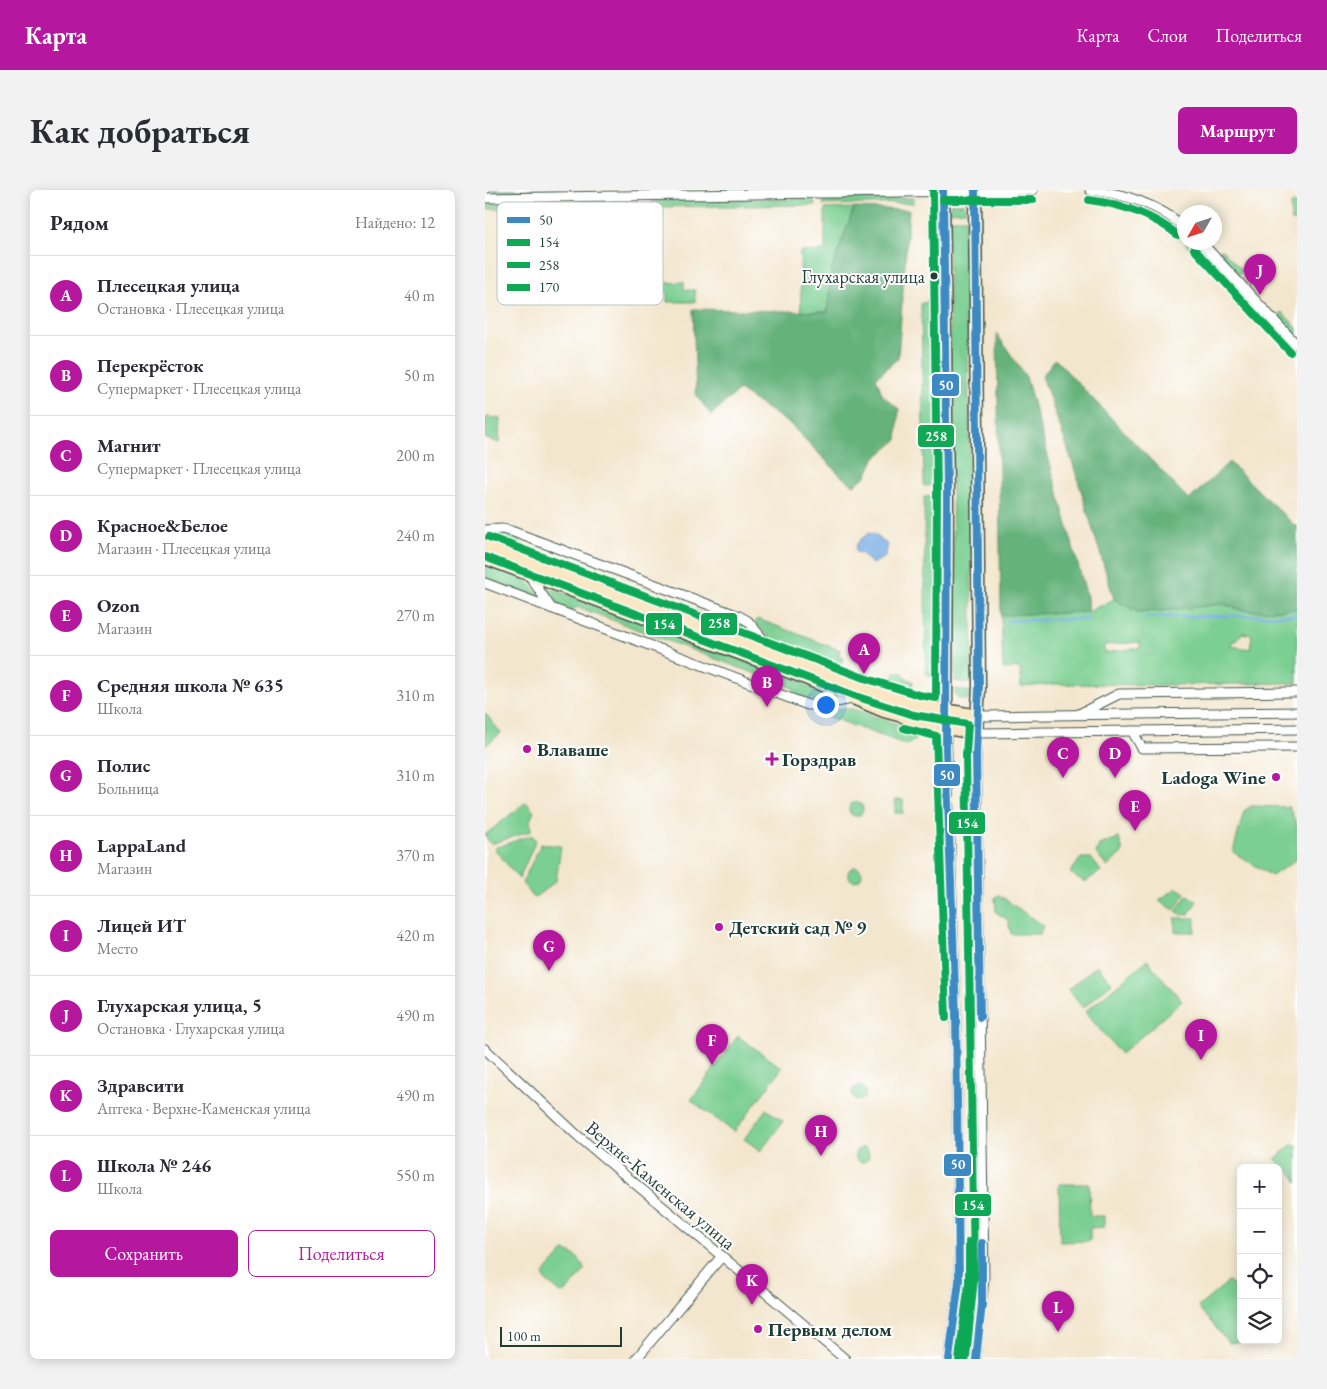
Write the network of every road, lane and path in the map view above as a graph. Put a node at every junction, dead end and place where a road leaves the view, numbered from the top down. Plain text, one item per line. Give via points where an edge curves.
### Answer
1 (1033, 190) edge
2 (1090, 190) edge
3 (943, 191) edge
4 (975, 191) edge
5 (485, 198) edge
6 (1177, 222) edge
7 (1208, 250) edge
8 (1297, 345) edge
9 (485, 530) edge
10 (485, 546) edge
11 (485, 558) edge
12 (529, 574) junction
13 (485, 583) edge
14 (551, 608) junction
15 (777, 656) junction
16 (1297, 692) edge
17 (852, 699) junction
18 (945, 710) junction
19 (1297, 712) edge
20 (1078, 715) junction
21 (978, 716) junction
22 (946, 728) junction
23 (1297, 729) edge
24 (1132, 731) junction
25 (977, 733) junction
26 (1297, 747) edge
27 (485, 1049) edge
28 (722, 1256) junction
29 (636, 1359) edge
30 (845, 1359) edge
31 (949, 1359) edge
32 (976, 1359) edge

1 - 4 street
2 - 6 street via 1153,206
3 - 4 street
3 - 5 street
3 - 18 street via 947,492
4 - 21 street
7 - 8 street
9 - 15 street via 511,531 739,616 748,620
10 - 15 street
11 - 12 street
12 - 14 street
12 - 17 street via 803,677
13 - 14 street
14 - 17 street via 807,705
15 - 18 street via 907,703
16 - 20 street via 1119,694
17 - 22 street
18 - 21 street
18 - 22 street
19 - 20 street
20 - 21 street
21 - 25 street
22 - 25 street
22 - 31 street via 956,1014 959,1281
23 - 24 street
24 - 25 street
24 - 26 street via 1142,748
25 - 32 street via 983,1278
27 - 28 street, Верхне-Каменская улица via 566,1126
28 - 29 street
28 - 30 street, Верхне-Каменская улица

